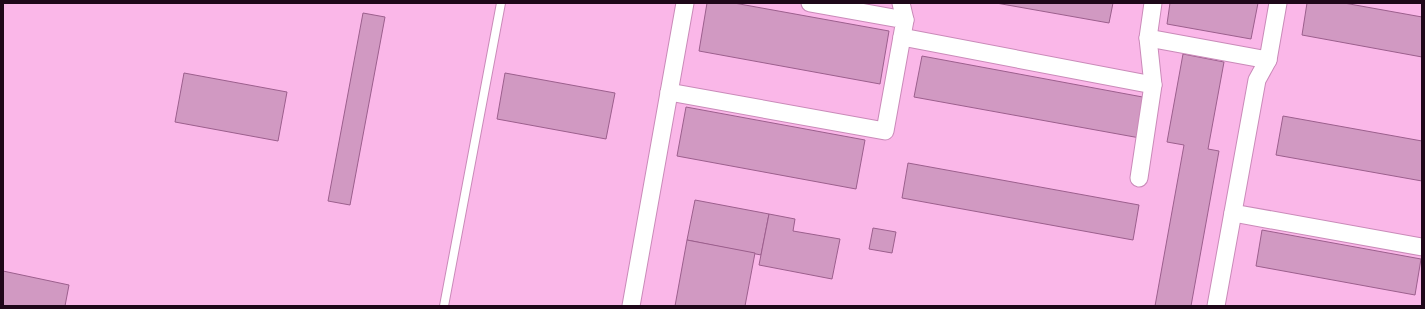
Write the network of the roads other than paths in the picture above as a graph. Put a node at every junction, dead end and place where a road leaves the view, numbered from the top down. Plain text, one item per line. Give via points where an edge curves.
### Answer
1 (501, 3) edge
2 (685, 3) edge
3 (810, 3) edge
4 (901, 3) edge
5 (1153, 3) edge
6 (1278, 3) edge
7 (905, 20) junction
8 (902, 37) junction
9 (1148, 38) junction
10 (1268, 60) junction
11 (1153, 85) junction
12 (669, 92) junction
13 (1139, 178) dead end
14 (1233, 213) junction
15 (1422, 247) edge
16 (444, 306) edge
17 (631, 306) edge
18 (1216, 306) edge

1 - 16 lane
2 - 12 street
3 - 7 street
4 - 7 street
5 - 9 street
6 - 10 street
7 - 8 street
8 - 11 street
8 - 12 street via 885,131
9 - 10 street
9 - 11 street
10 - 14 street via 1257,80
11 - 13 street
12 - 17 street
14 - 15 street
14 - 18 street

